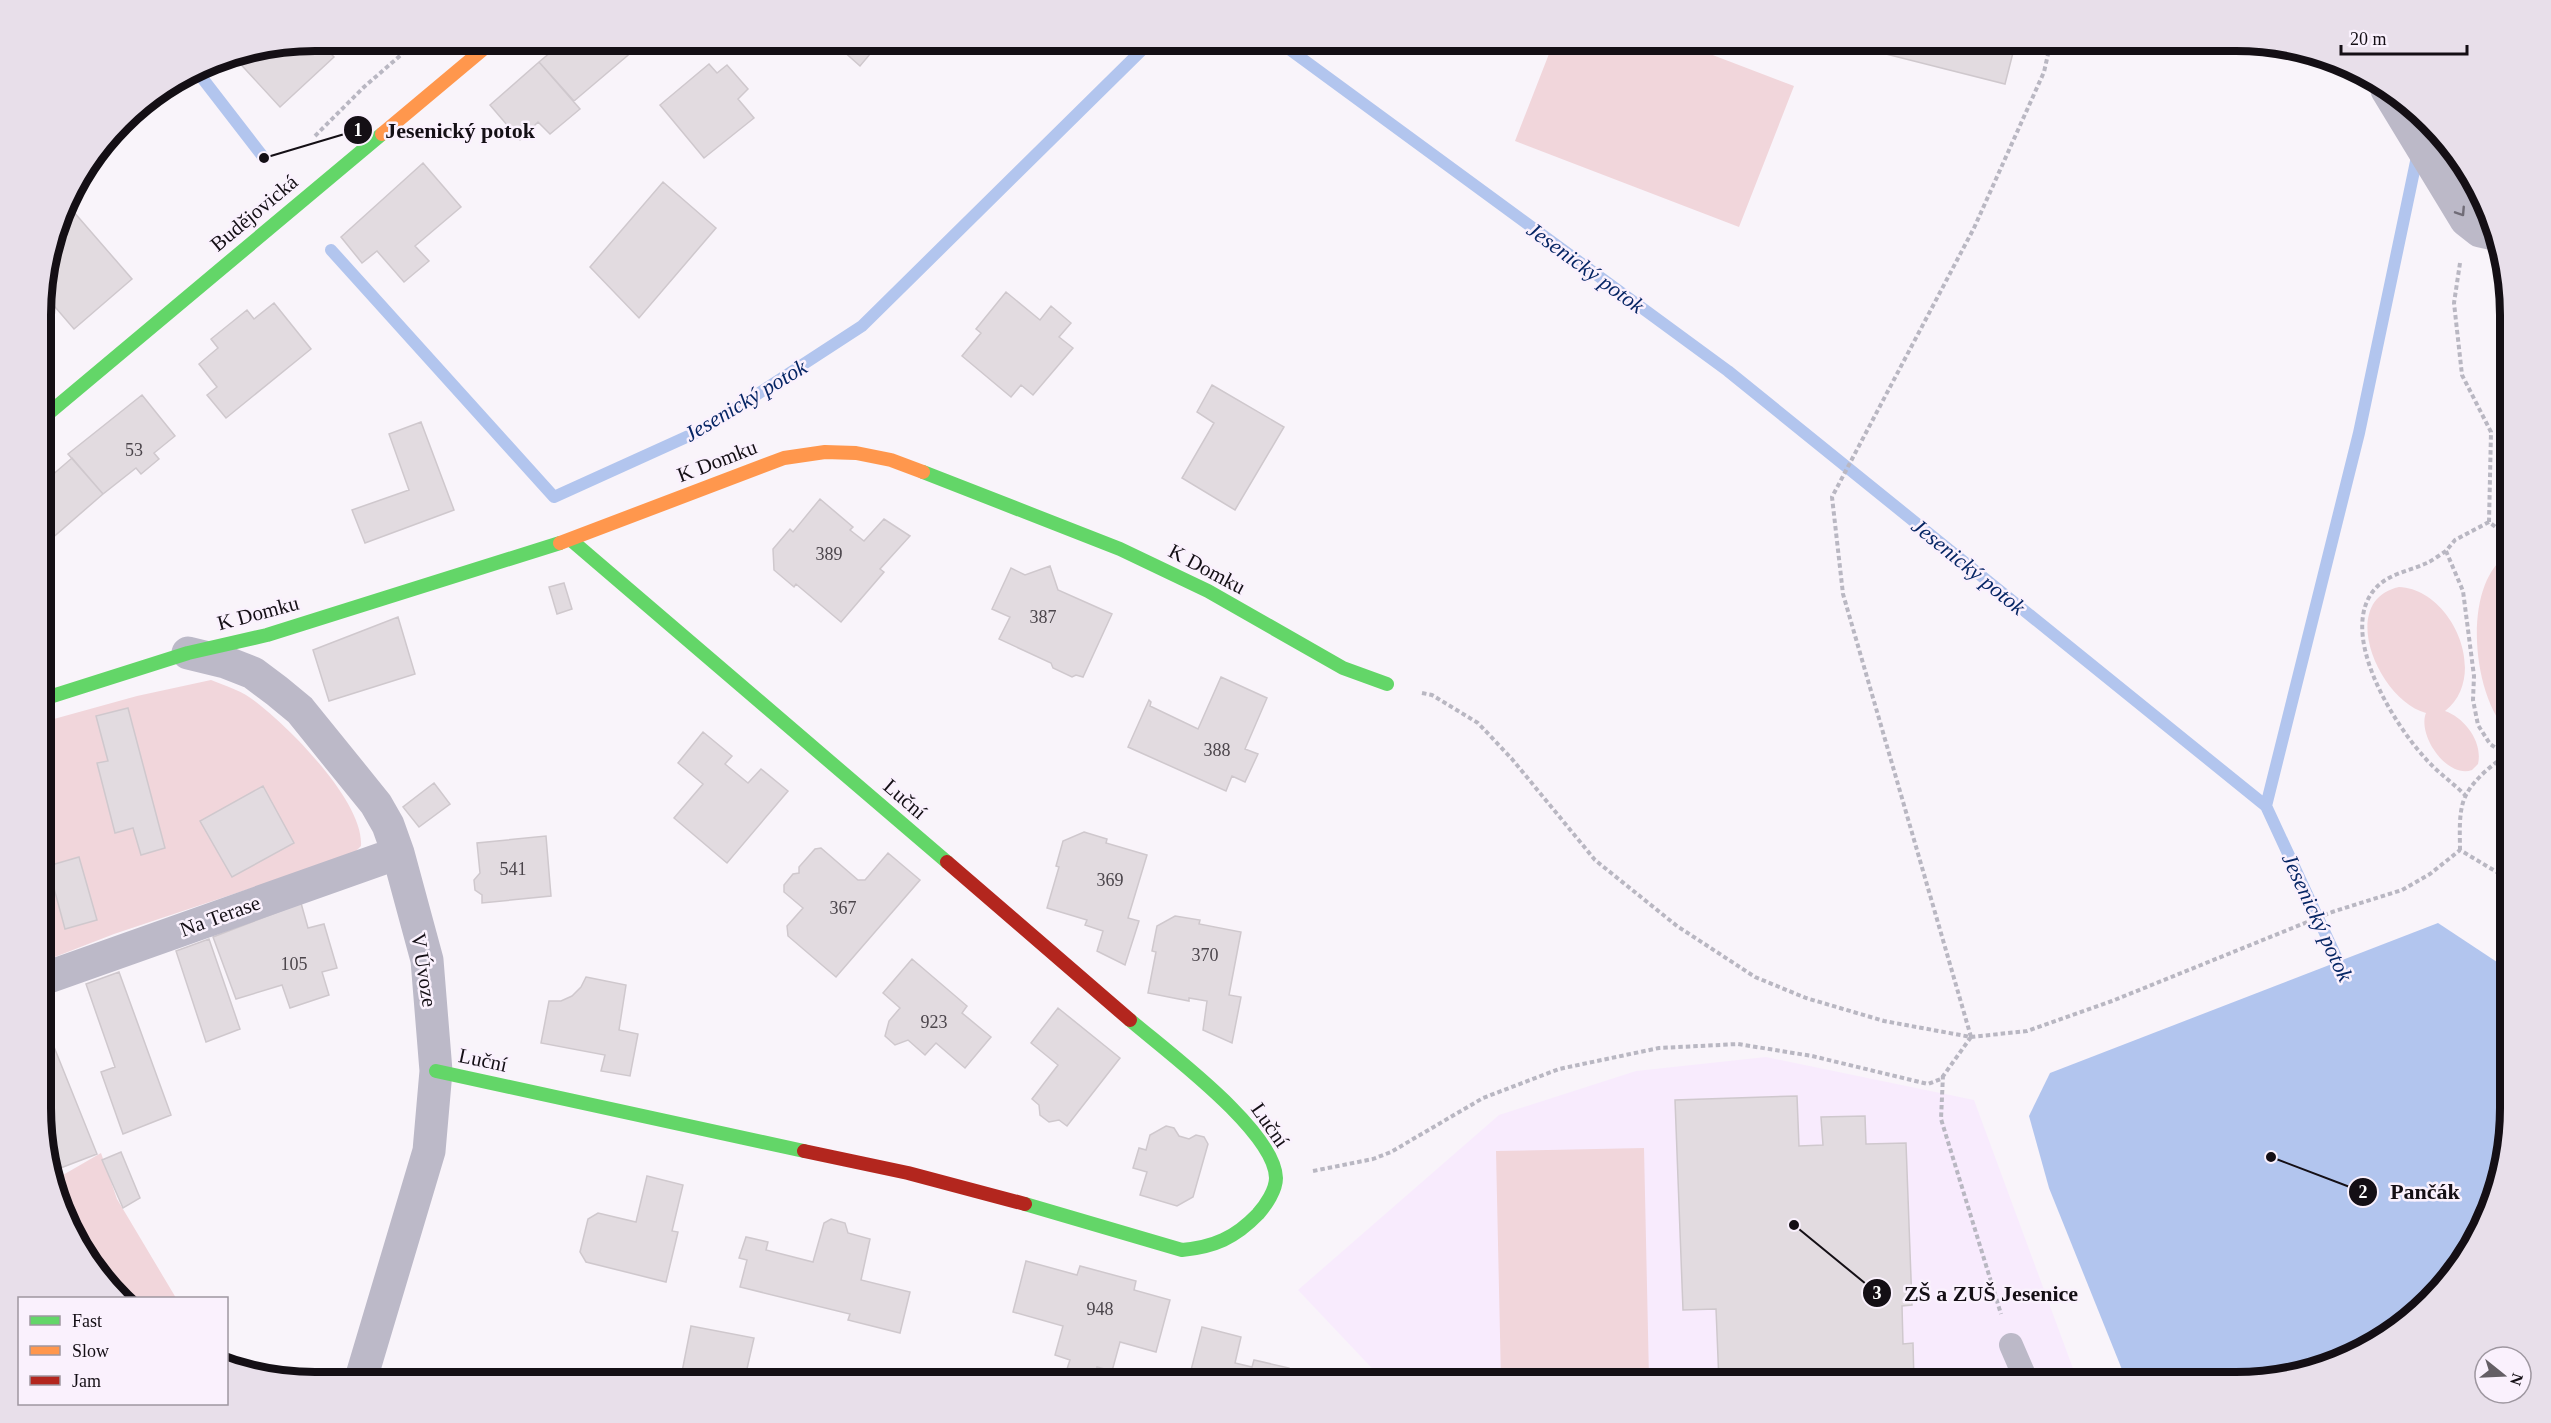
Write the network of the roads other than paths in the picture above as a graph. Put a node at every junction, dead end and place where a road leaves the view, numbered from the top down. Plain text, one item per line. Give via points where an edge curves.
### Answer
1 (480, 51) edge
2 (2394, 104) edge
3 (2487, 232) edge
4 (51, 411) edge
5 (572, 540) junction
6 (188, 653) junction
7 (1387, 684) road end
8 (51, 696) edge
9 (398, 853) junction
10 (51, 976) edge
11 (436, 1071) junction
12 (2011, 1345) road end
13 (363, 1372) edge
14 (2023, 1372) edge

1 - 4 street, Budějovická
2 -> 3 street via 2466,220
5 - 6 street, K Domku via 267,635
5 - 7 street, K Domku via 783,458 825,452 855,453 891,460 1120,549 1208,591 1343,668
5 - 11 street, Luční via 1235,1110 1273,1162 1276,1180 1266,1205 1227,1239 1206,1248 1182,1250 908,1173
6 - 8 street, K Domku
6 - 9 street, V Úvoze via 253,674 300,710 376,804
9 - 10 street, Na Terase
9 - 11 street, V Úvoze via 427,960
11 - 13 street, V Úvoze via 429,1151
12 - 14 lane

